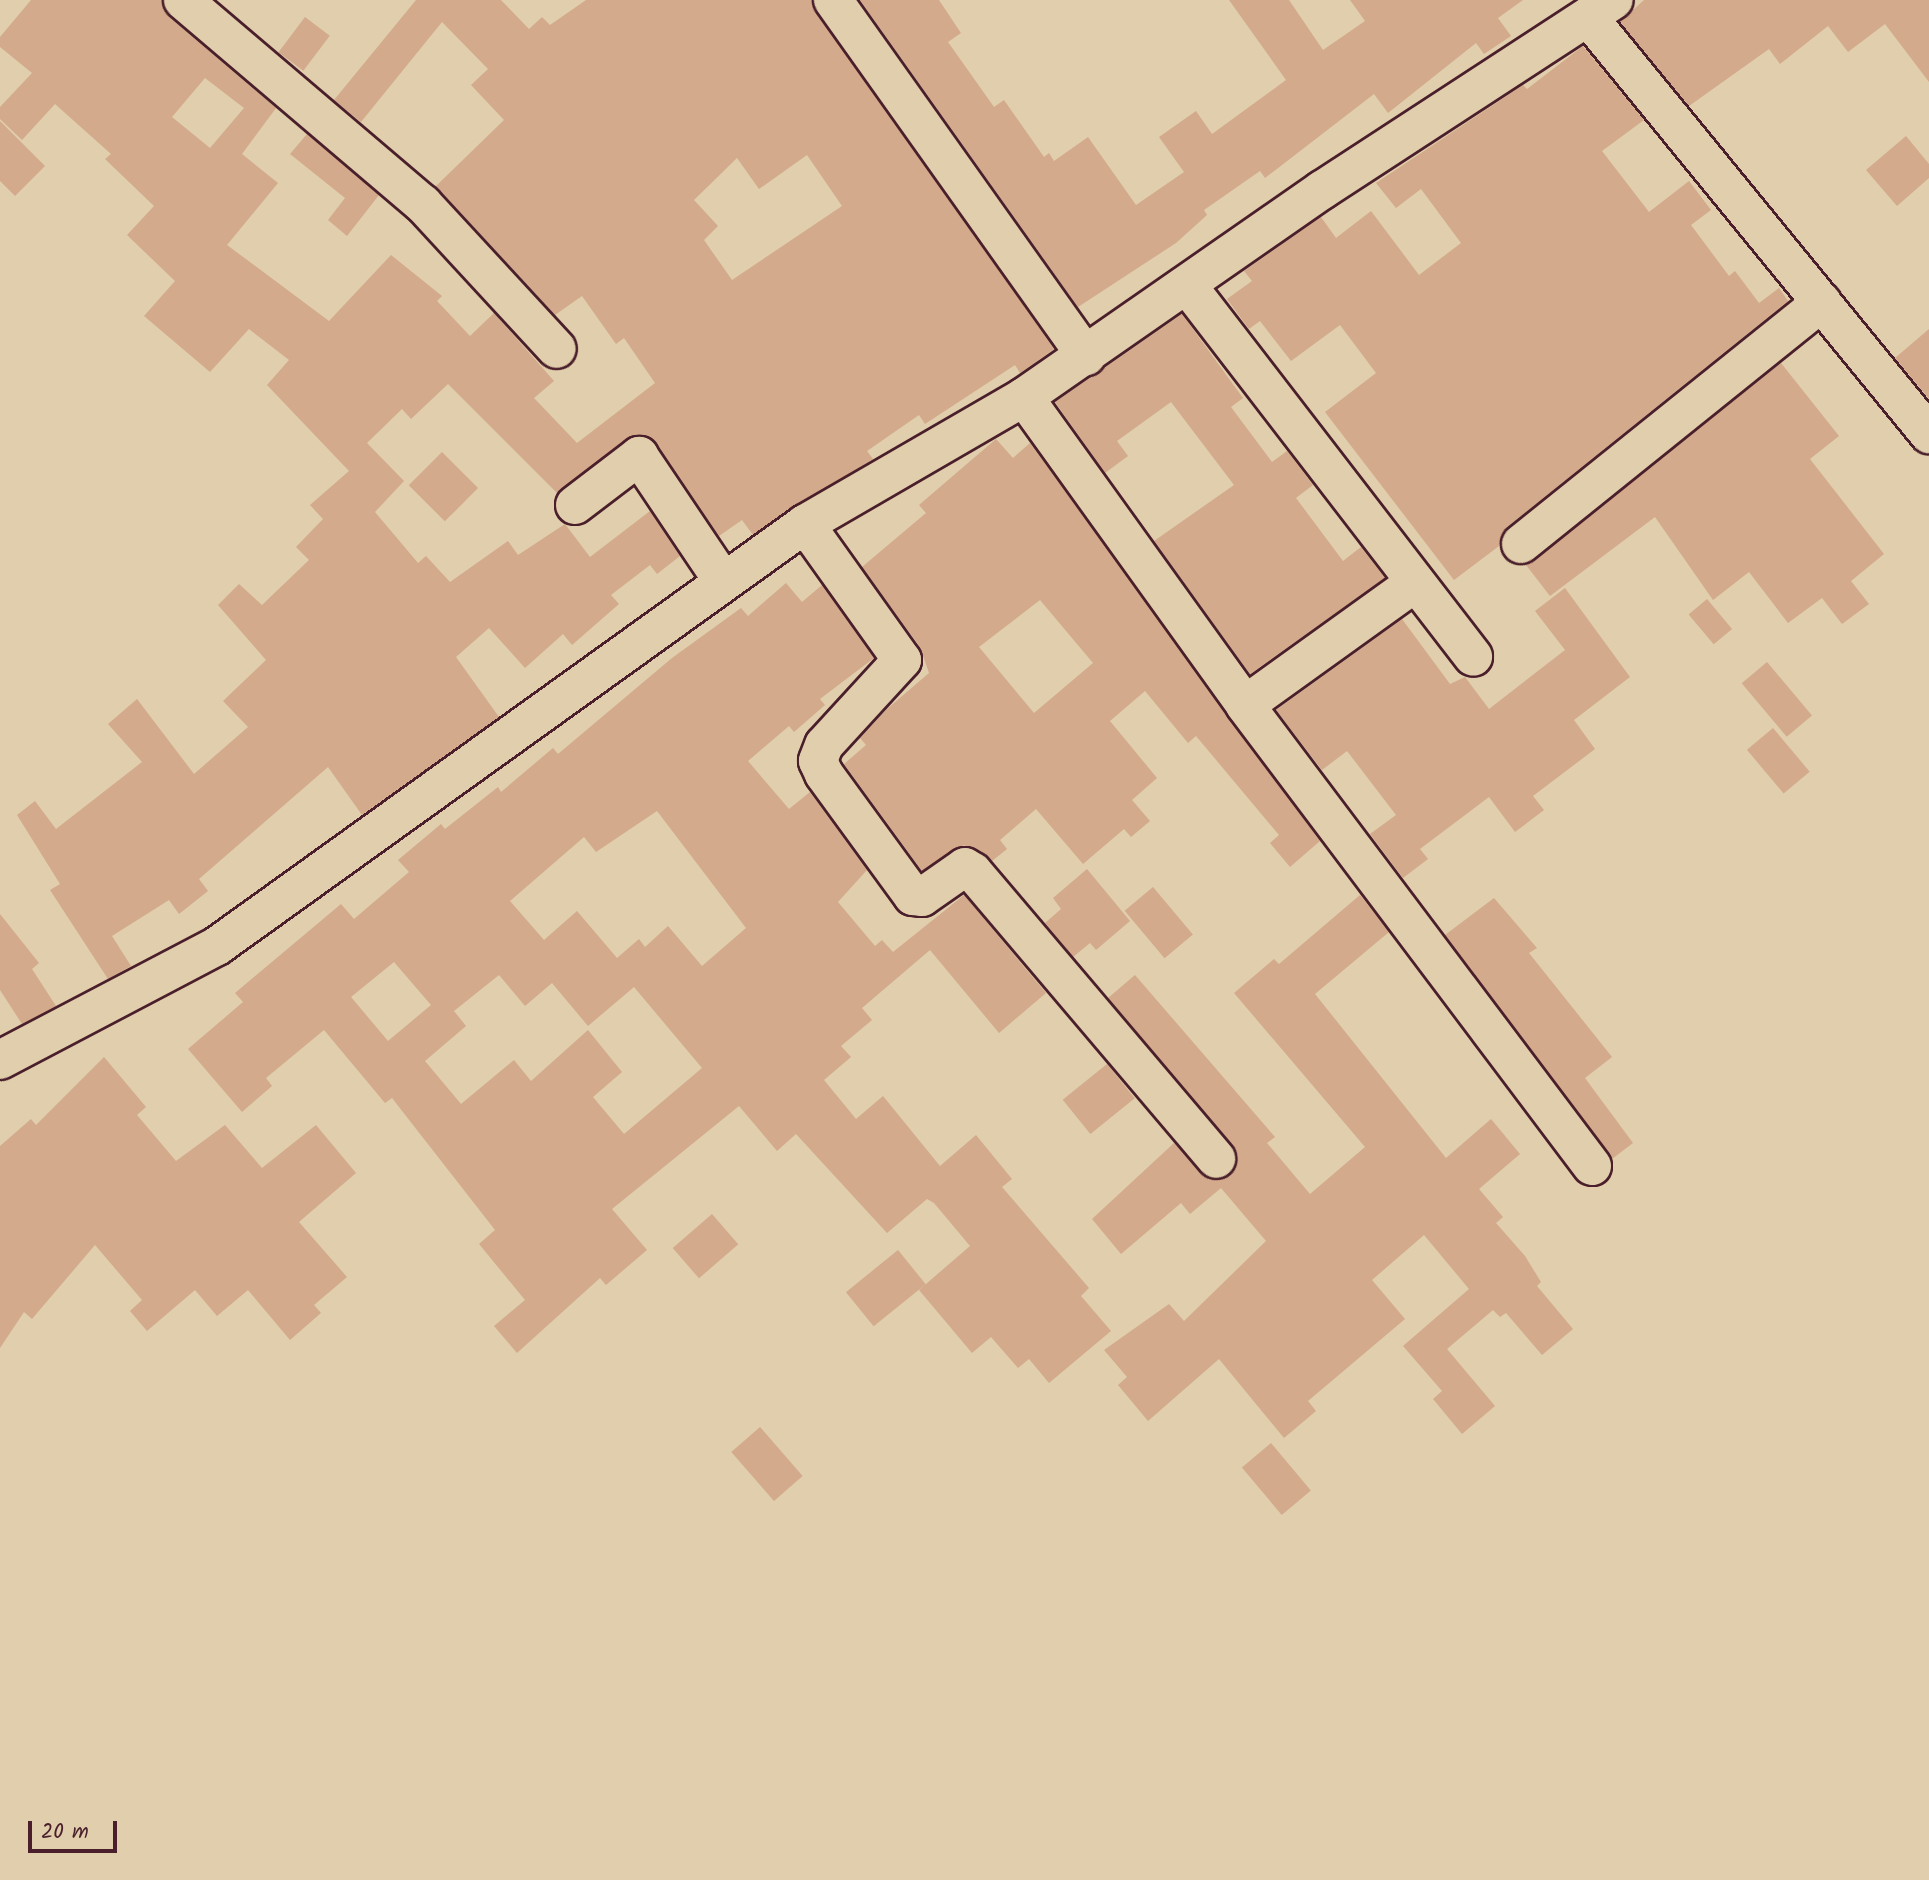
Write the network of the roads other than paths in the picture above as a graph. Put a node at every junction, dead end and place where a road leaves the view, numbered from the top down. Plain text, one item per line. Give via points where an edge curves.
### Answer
1 (183, 0) edge
2 (833, 0) edge
3 (1601, 9) edge
4 (1187, 285) junction
5 (1822, 302) junction
6 (557, 349) dead end
7 (1086, 356) junction
8 (1024, 397) junction
9 (1929, 434) edge
10 (575, 505) dead end
11 (805, 524) junction
12 (1521, 544) dead end
13 (723, 581) junction
14 (1415, 583) junction
15 (1473, 657) dead end
16 (1245, 705) junction
17 (0, 1060) edge
18 (1216, 1159) dead end
19 (1592, 1166) dead end

1 - 6 street via 423,204
2 - 7 street
3 - 4 street
3 - 5 street
4 - 7 street
4 - 14 street
5 - 9 street
5 - 12 street
7 - 8 street
8 - 11 street
8 - 16 street
10 - 13 street via 639,456
11 - 13 street
11 - 18 street via 902,660 824,745 818,761 824,774 913,896 922,897 965,867 973,872
13 - 17 street via 217,946
14 - 15 street
14 - 16 street
16 - 19 street

